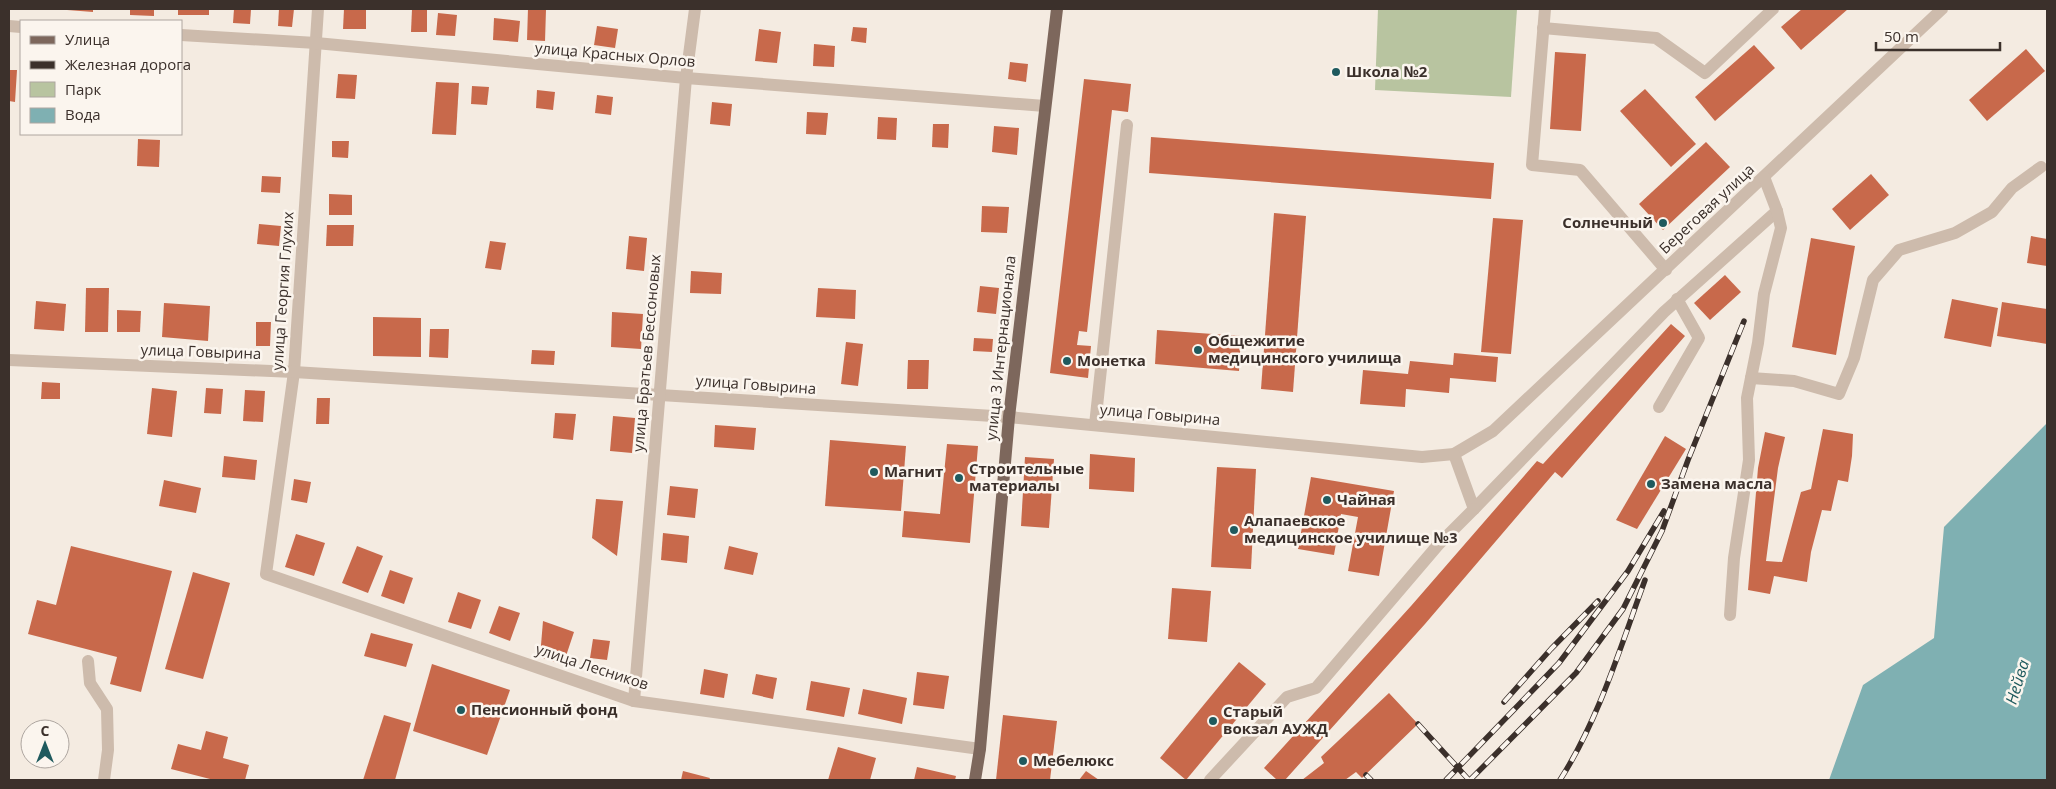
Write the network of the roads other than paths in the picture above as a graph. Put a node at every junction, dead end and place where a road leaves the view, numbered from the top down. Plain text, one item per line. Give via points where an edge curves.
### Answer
1 (318, 9) edge
2 (695, 9) edge
3 (1057, 9) edge
4 (1545, 9) edge
5 (1773, 9) edge
6 (1942, 9) edge
7 (1543, 28) junction
8 (182, 35) edge
9 (316, 43) junction
10 (686, 78) junction
11 (1045, 106) junction
12 (1127, 125) dead end
13 (2041, 167) dead end
14 (1764, 177) junction
15 (1778, 212) junction
16 (1666, 270) junction
17 (1677, 299) junction
18 (9, 360) edge
19 (294, 372) junction
20 (1751, 378) junction
21 (660, 395) junction
22 (1659, 407) dead end
23 (1009, 417) junction
24 (1095, 426) junction
25 (1493, 431) joint
26 (1454, 454) junction
27 (1474, 509) junction
28 (266, 574) joint
29 (1730, 615) dead end
30 (88, 661) dead end
31 (634, 701) junction
32 (980, 749) junction
33 (104, 780) edge
34 (975, 780) edge
35 (1210, 780) edge

1 - 9 street, улица Георгия Глухих
2 - 10 street, улица Братьев Бессоновых
3 - 11 main road, улица 3 Интернационала
4 - 7 street
5 - 7 street via 1705,72 1656,38
6 - 14 street, Береговая улица
7 - 16 street via 1532,165 1580,170
8 - 9 street, улица Красных Орлов
9 - 10 street, улица Красных Орлов
9 - 19 street, улица Георгия Глухих
10 - 11 street, улица Красных Орлов
10 - 21 street, улица Братьев Бессоновых
11 - 23 main road, улица 3 Интернационала
12 - 24 street
13 - 20 street via 2012,188 1992,212 1955,234 1899,250 1873,280 1854,358 1839,394 1794,381
14 - 15 street
14 - 16 street, Береговая улица
15 - 17 street
15 - 20 street via 1780,228 1764,294
16 - 25 street, Береговая улица
17 - 22 street via 1699,338
17 - 27 street
18 - 19 street, улица Говырина
19 - 21 street, улица Говырина
19 - 28 street, улица Георгия Глухих
20 - 29 street via 1747,398 1749,460 1734,558
21 - 23 street, улица Говырина
21 - 31 street, улица Братьев Бессоновых
23 - 24 street, улица Говырина
23 - 32 main road, улица 3 Интернационала
24 - 26 street, улица Говырина via 1422,456
25 - 26 street, улица Говырина
26 - 27 street
27 - 35 street via 1438,545 1316,688 1287,697
28 - 31 street, улица Лесников
30 - 33 street via 90,683 107,709 108,750
31 - 32 street, улица Лесников
32 - 34 main road, улица 3 Интернационала

